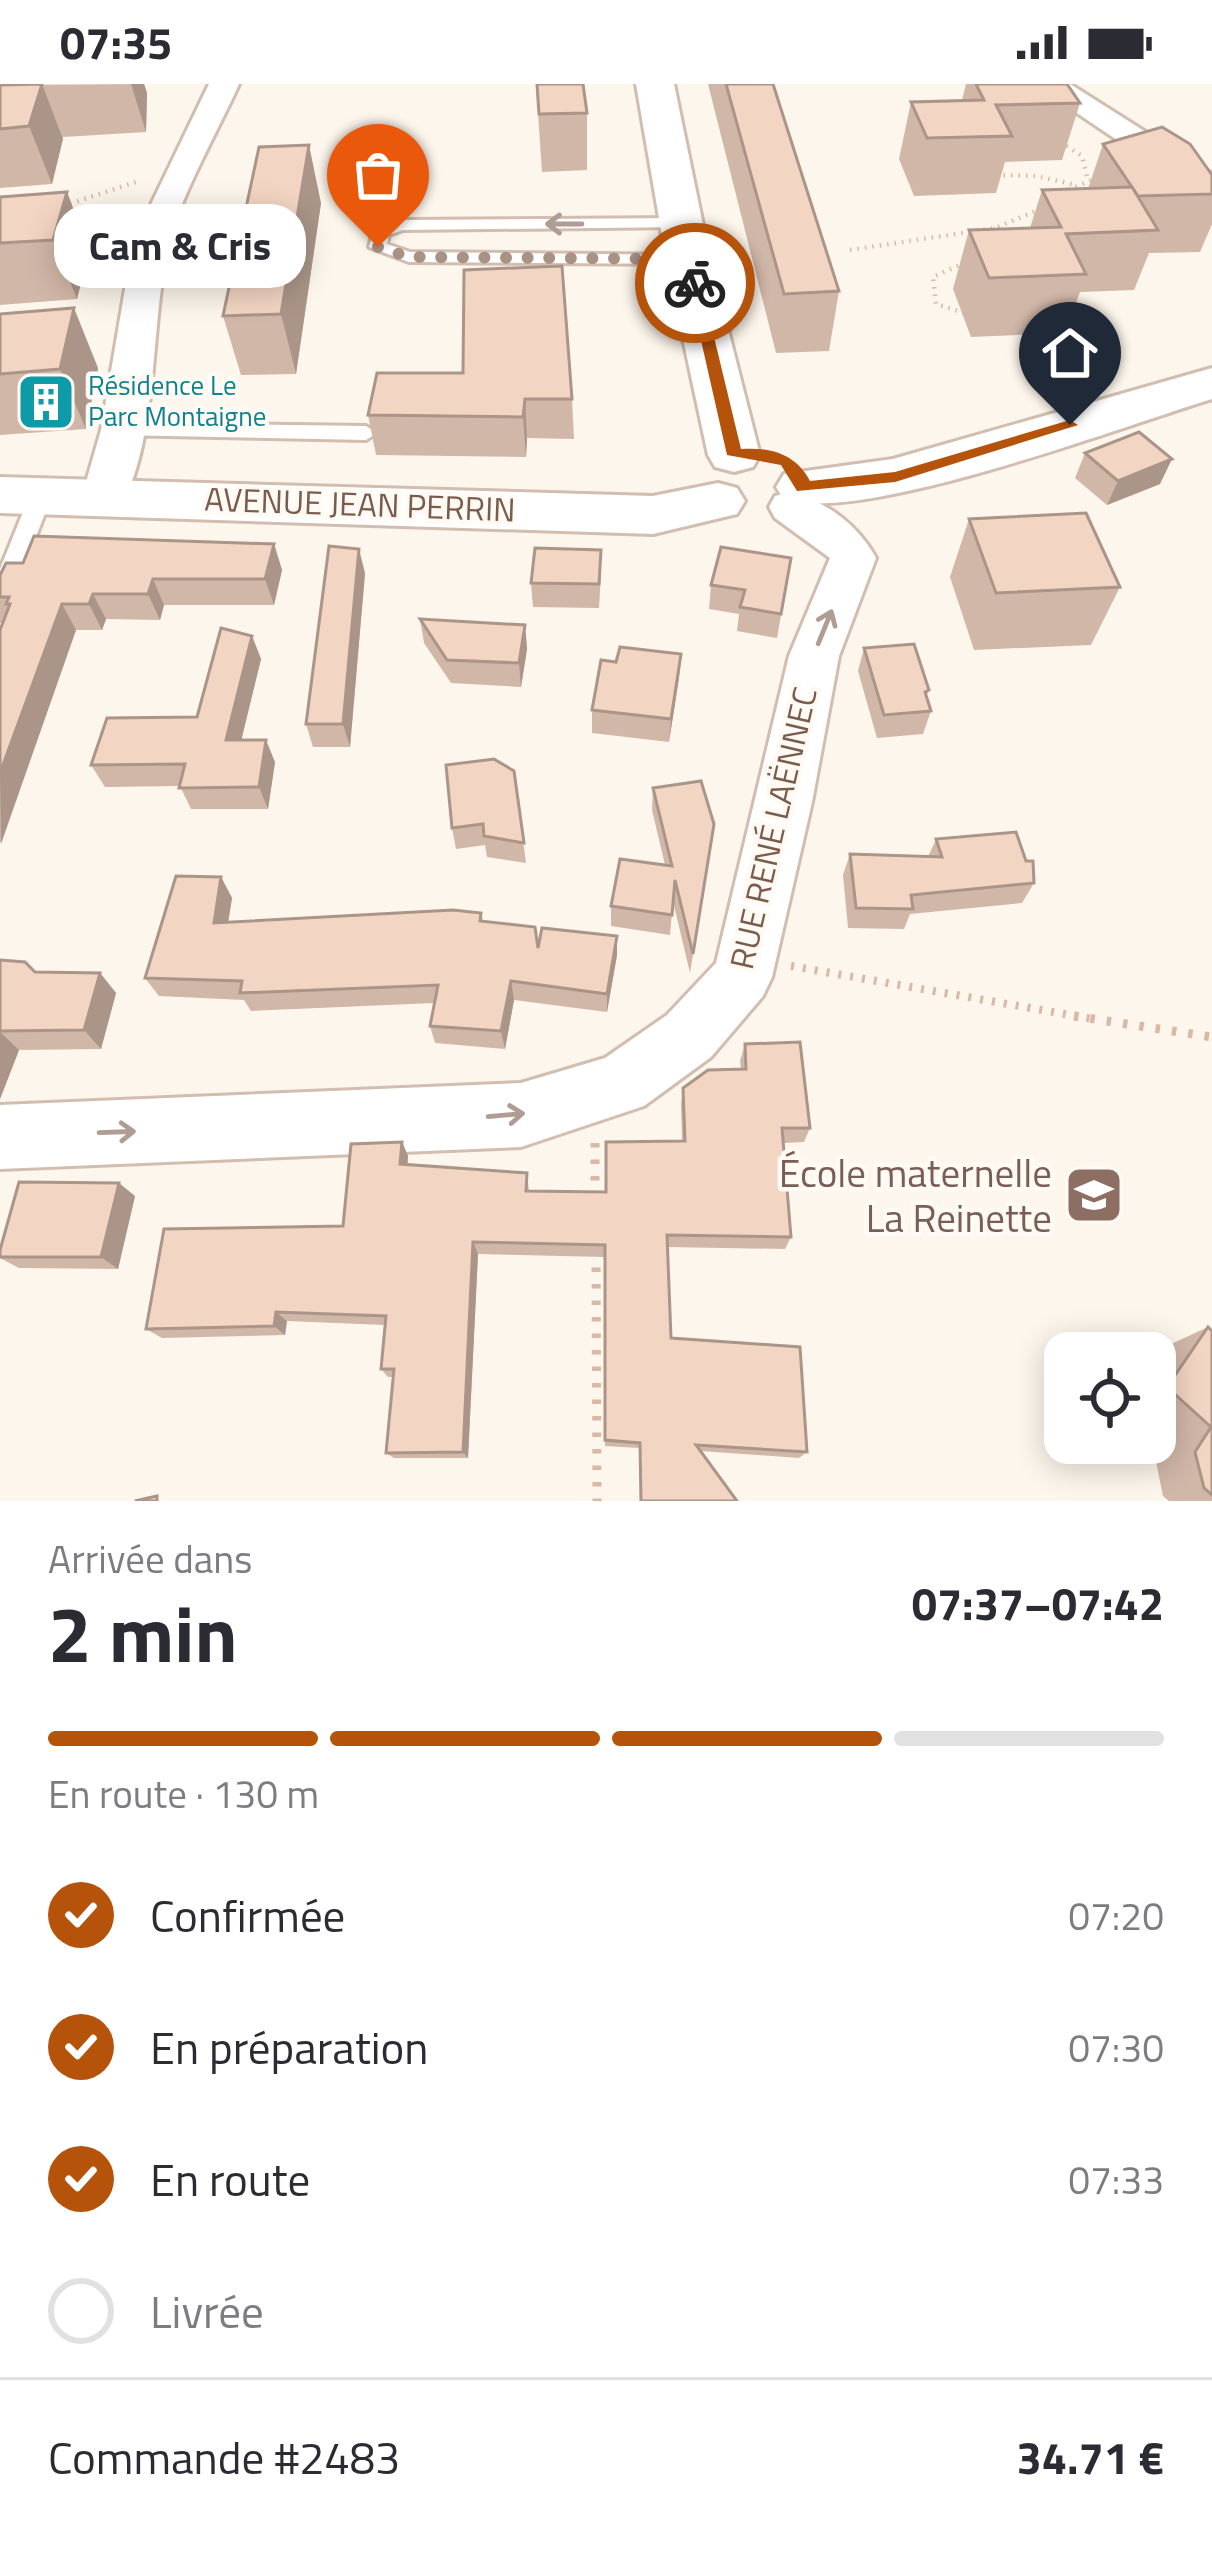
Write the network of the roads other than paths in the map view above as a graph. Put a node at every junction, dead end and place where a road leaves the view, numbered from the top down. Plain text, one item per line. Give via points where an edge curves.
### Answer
1 (224, 84) edge
2 (655, 84) edge
3 (1049, 84) edge
4 (1210, 186) edge
5 (685, 241) junction
6 (1212, 383) edge
7 (122, 430) junction
8 (366, 433) edge
9 (726, 478) junction
10 (21, 495) edge
11 (104, 496) junction
12 (797, 497) junction
13 (0, 598) edge
14 (0, 1137) edge

1 - 7 street via 151,242
2 - 5 street
3 - 4 street
5 -> 5 lane via 402,225 380,232 378,247 409,257
5 - 9 street
6 - 12 street via 895,477
7 - 8 lane
7 - 11 street
9 - 11 street, AVENUE JEAN PERRIN via 652,514
9 - 12 street via 754,515
10 - 11 street, AVENUE JEAN PERRIN
10 - 13 lane
14 -> 12 street, RUE RENÉ LAËNNEC via 521,1115 622,1084 689,1036 742,977 814,656 853,558

